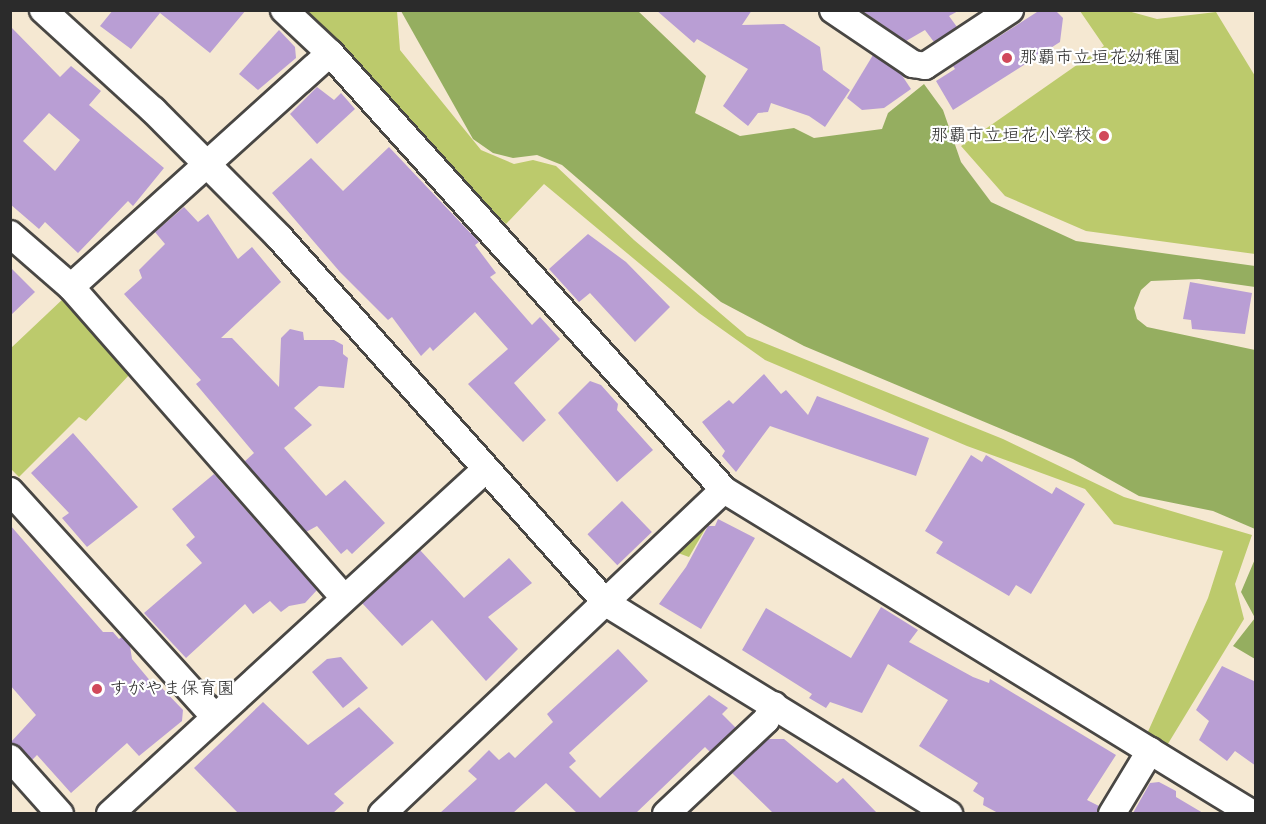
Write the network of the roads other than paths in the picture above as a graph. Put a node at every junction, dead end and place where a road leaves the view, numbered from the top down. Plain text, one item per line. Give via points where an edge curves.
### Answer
1 (43, 10) edge
2 (284, 10) edge
3 (833, 10) edge
4 (1010, 10) edge
5 (330, 53) junction
6 (210, 165) junction
7 (10, 234) edge
8 (71, 287) junction
9 (486, 469) junction
10 (724, 490) junction
11 (10, 491) edge
12 (343, 597) junction
13 (606, 603) junction
14 (774, 705) junction
15 (214, 716) junction
16 (1150, 752) junction
17 (10, 758) edge
18 (938, 811) edge
19 (60, 813) edge
20 (110, 813) edge
21 (382, 813) edge
22 (666, 813) edge
23 (1112, 813) edge
24 (1253, 813) edge

1 - 6 street
2 - 5 street
3 - 4 street via 913,64 926,66
5 - 6 street
5 - 10 street
6 - 8 street
6 - 9 street
7 - 8 street
8 - 12 street
9 - 12 street
9 - 13 street
10 - 13 street
10 - 16 street
11 - 15 street
12 - 15 street
13 - 14 street
13 - 21 street
14 - 18 street
14 - 22 street via 766,720
15 - 20 street
16 - 23 street
16 - 24 street
17 - 19 street

